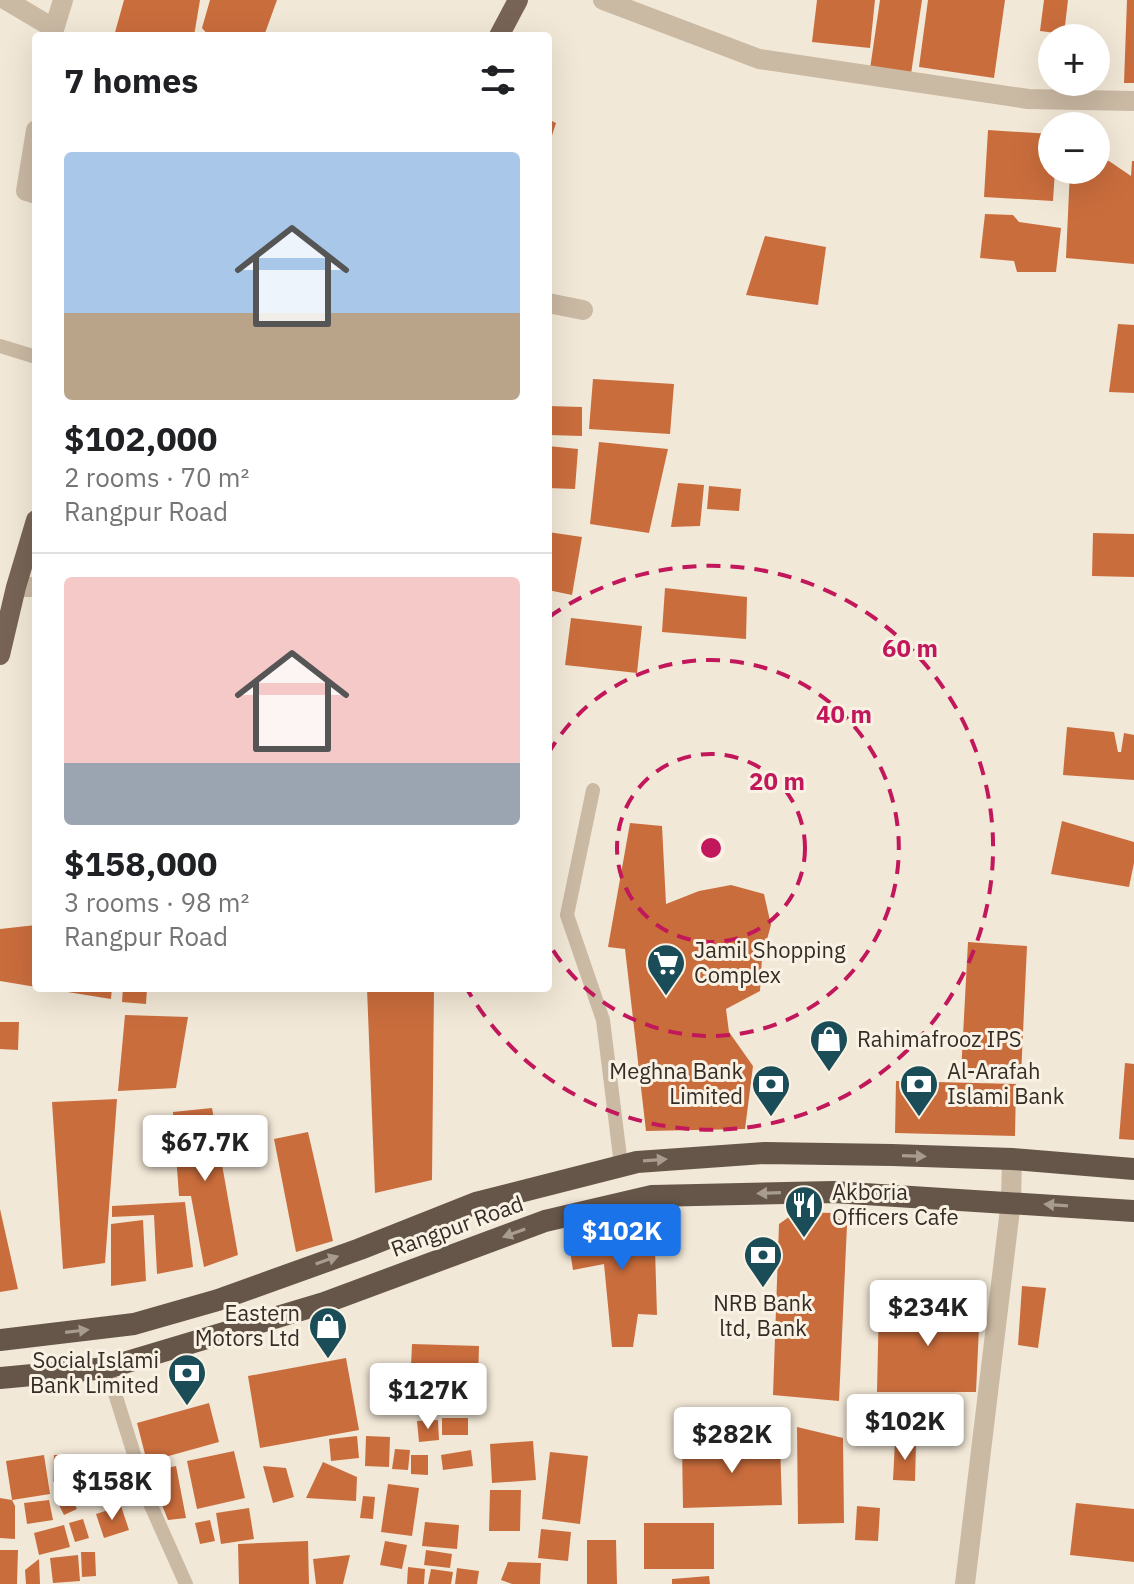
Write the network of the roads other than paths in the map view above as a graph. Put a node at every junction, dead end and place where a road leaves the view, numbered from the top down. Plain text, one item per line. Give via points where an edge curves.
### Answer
1 (6, 0) edge
2 (63, 0) edge
3 (518, 0) edge
4 (603, 0) edge
5 (52, 32) edge
6 (501, 32) edge
7 (1134, 101) edge
8 (32, 154) edge
9 (32, 193) edge
10 (552, 304) edge
11 (583, 310) dead end
12 (0, 346) edge
13 (32, 356) edge
14 (32, 547) edge
15 (26, 587) edge
16 (0, 655) edge
17 (593, 790) dead end
18 (1012, 1159) junction
19 (621, 1165) junction
20 (1134, 1169) edge
21 (1011, 1201) junction
22 (1134, 1211) edge
23 (0, 1340) edge
24 (107, 1368) junction
25 (0, 1378) edge
26 (186, 1584) edge
27 (965, 1584) edge

1 - 5 street
2 - 5 street
3 - 6 main road
4 - 7 street via 759,59 1028,99
8 - 9 street via 26,191
10 - 11 street
12 - 13 lane
14 - 15 main road
15 - 16 main road
17 - 19 lane via 567,915 603,1020
19 -> 18 highway, Rangpur Road via 765,1153
18 - 20 highway, Rangpur Road
18 - 21 street
23 -> 19 highway, Rangpur Road via 134,1324 218,1300 476,1203
22 -> 21 highway, Rangpur Road
21 -> 24 highway, Rangpur Road via 833,1192 652,1196 545,1221 324,1303
21 - 27 street
24 - 25 highway, Rangpur Road
24 - 26 lane via 148,1499

